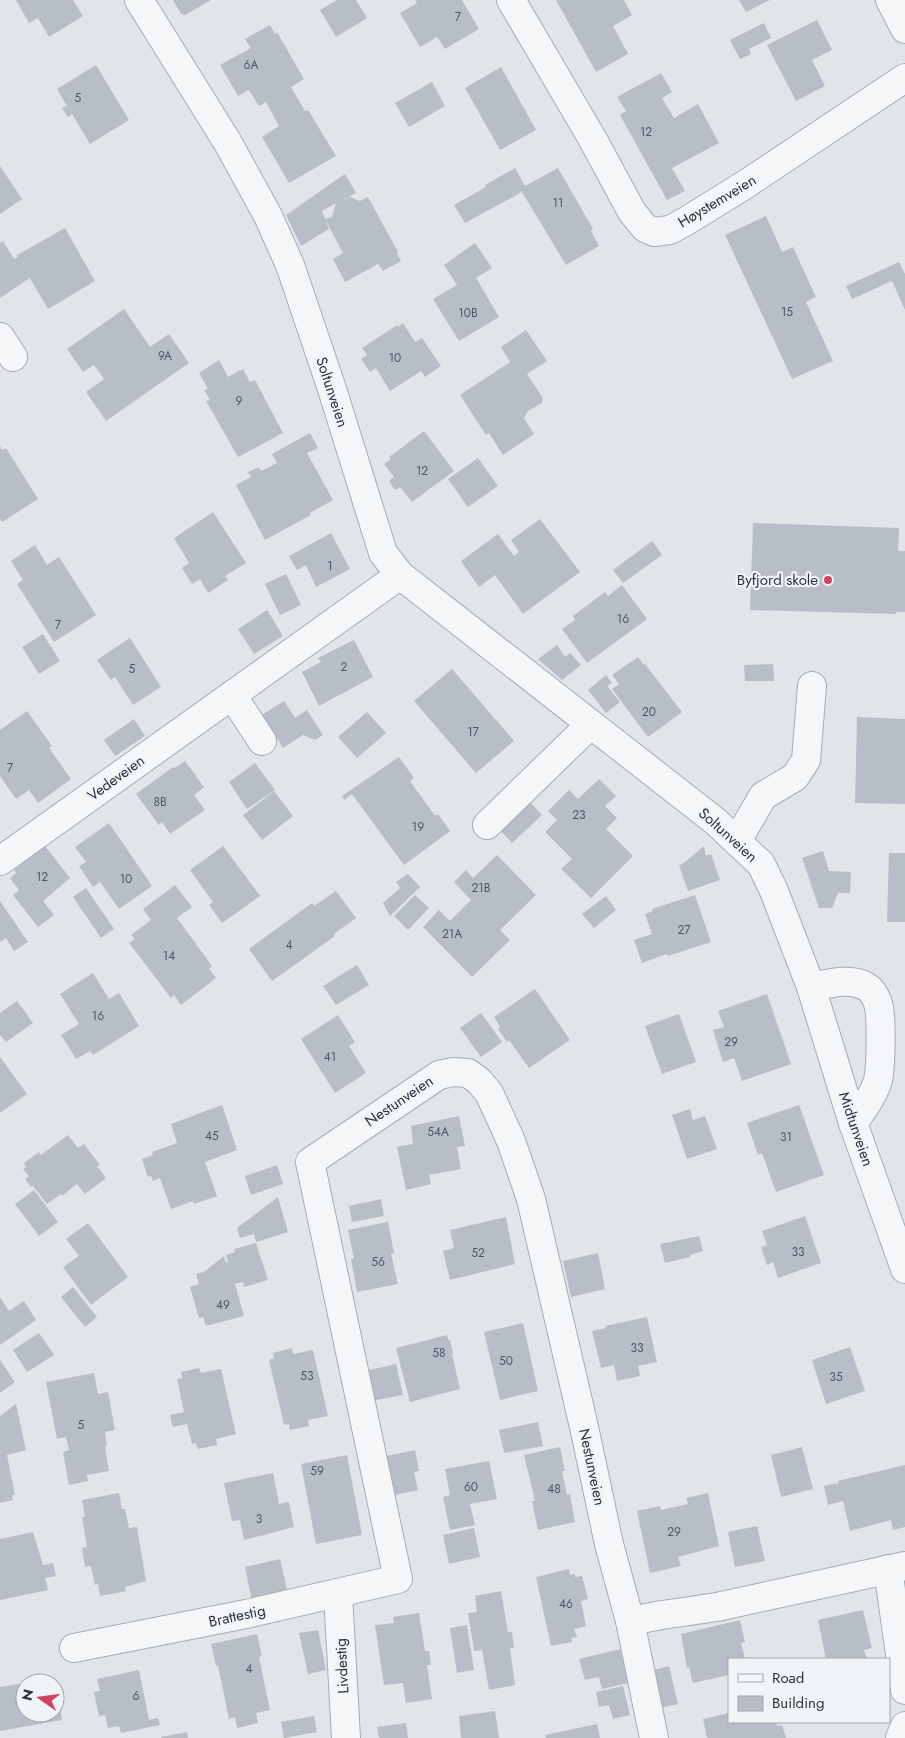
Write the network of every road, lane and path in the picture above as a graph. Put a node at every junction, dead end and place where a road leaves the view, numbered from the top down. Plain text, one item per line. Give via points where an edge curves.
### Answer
1 (139, 0) edge
2 (511, 0) edge
3 (890, 0) edge
4 (905, 29) edge
5 (905, 78) edge
6 (400, 575) junction
7 (812, 686) dead end
8 (232, 695) junction
9 (590, 725) junction
10 (262, 741) dead end
11 (487, 825) dead end
12 (737, 842) junction
13 (0, 861) edge
14 (810, 987) junction
15 (853, 1123) junction
16 (905, 1270) edge
17 (896, 1567) edge
18 (398, 1579) joint
19 (338, 1594) junction
20 (630, 1621) junction
21 (74, 1648) dead end
22 (905, 1690) edge
23 (905, 1726) edge
24 (346, 1738) edge
25 (654, 1738) edge
26 (900, 1738) edge

1 - 6 street, Soltunveien via 228,143 268,216 290,265 322,358 383,553
2 - 5 street, Høystemveien via 632,212 654,232 670,230 697,215
3 - 4 street
6 - 8 street, Vedeveien
6 - 9 street, Soltunveien
7 - 12 street via 806,760 795,777 763,796
8 - 10 street
8 - 13 street, Vedeveien
9 - 11 street
9 - 12 street, Soltunveien via 715,821
12 - 14 street, Soltunveien via 760,864 774,891
14 - 15 street, Midtunveien
14 - 15 street via 850,982 867,987 878,1002 878,1080
15 - 16 street, Midtunveien
17 - 20 street via 717,1607
17 - 22 street
18 - 19 street, Brattestig
18 - 20 street, Nestunveien via 310,1162 439,1075 468,1073 489,1093 511,1141 531,1199 608,1544
19 - 21 street, Brattestig
19 - 24 street, Livdestig
20 - 25 street, Nestunveien
23 - 26 street

